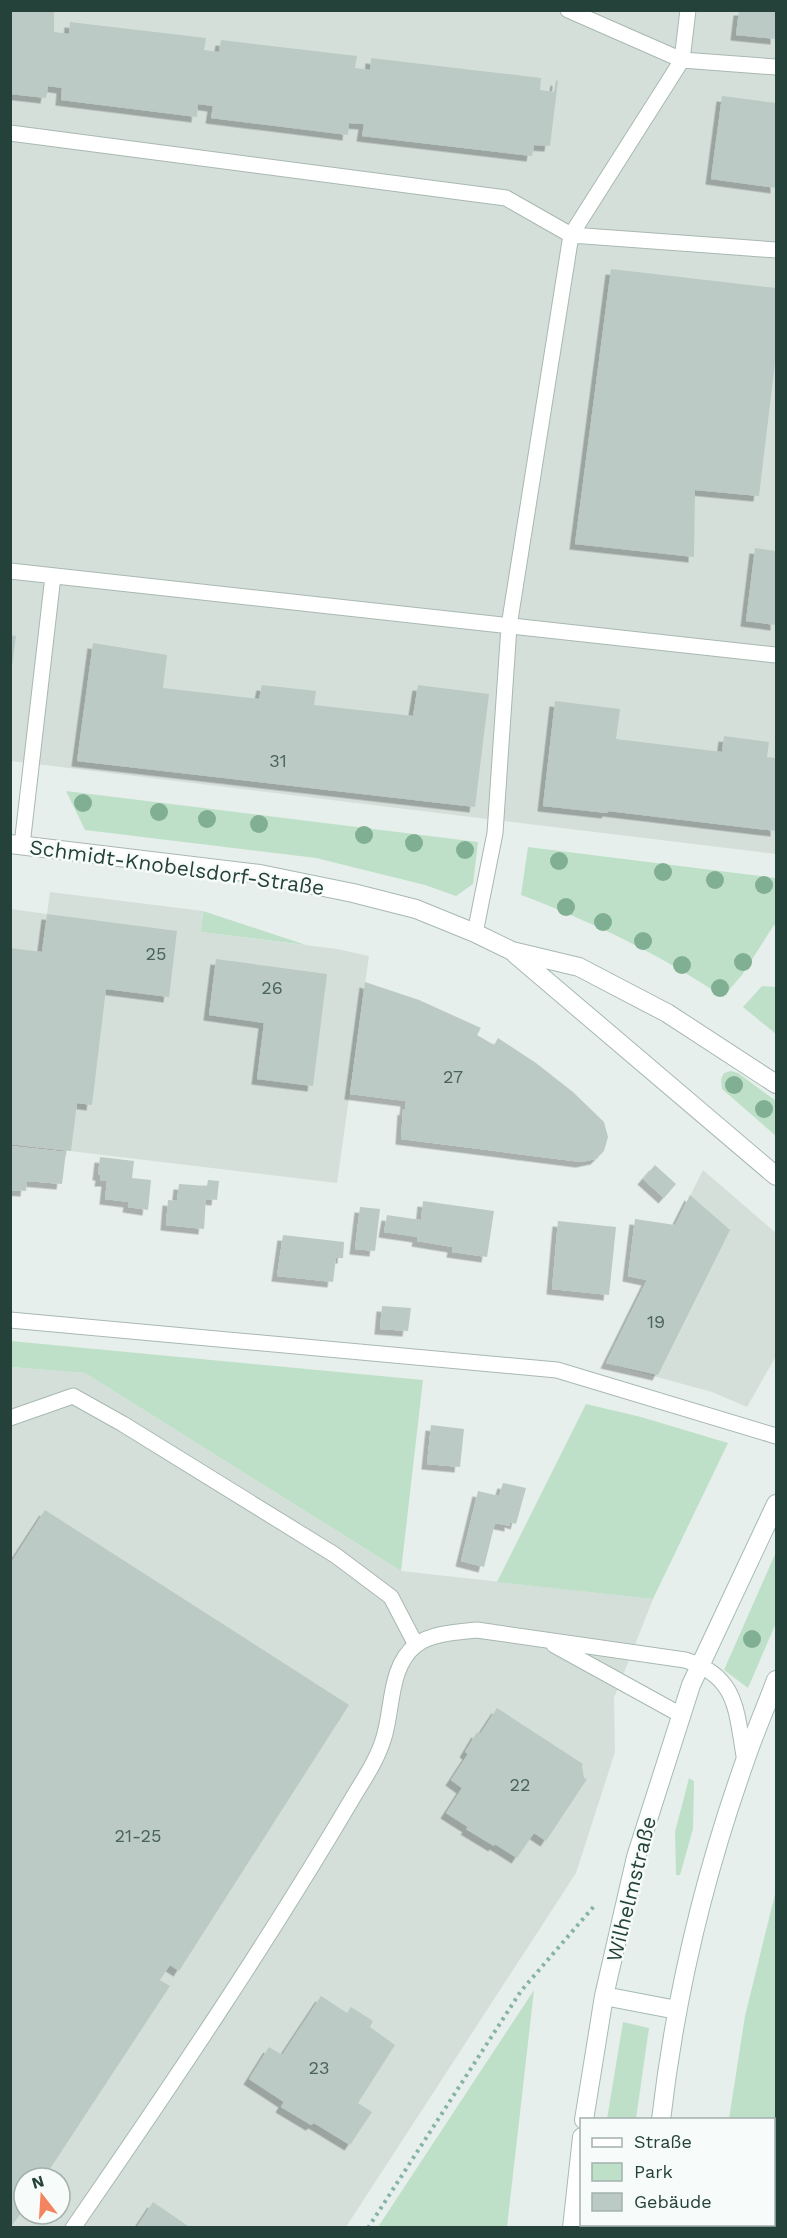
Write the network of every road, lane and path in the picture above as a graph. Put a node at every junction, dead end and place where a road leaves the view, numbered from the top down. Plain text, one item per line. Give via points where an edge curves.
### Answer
1 (568, 10) edge
2 (688, 10) edge
3 (682, 60) junction
4 (777, 67) edge
5 (10, 133) edge
6 (571, 235) junction
7 (777, 250) edge
8 (10, 571) edge
9 (53, 576) junction
10 (508, 626) junction
11 (777, 655) edge
12 (16, 844) edge
13 (475, 933) junction
14 (512, 951) junction
15 (777, 1084) edge
16 (777, 1176) edge
17 (10, 1320) edge
18 (10, 1418) edge
19 (777, 1436) edge
20 (777, 1503) edge
21 (543, 1640) junction
22 (416, 1645) junction
23 (700, 1665) junction
24 (777, 1680) edge
25 (681, 1715) junction
26 (745, 1761) junction
27 (568, 1936) dead end
28 (604, 1996) junction
29 (678, 2010) junction
30 (584, 2118) edge
31 (661, 2118) edge
32 (580, 2155) edge
33 (73, 2228) edge
34 (368, 2228) edge
35 (572, 2228) edge

1 - 3 lane
2 - 3 lane
3 - 4 lane
3 - 6 lane
5 - 6 lane via 506,198
6 - 7 lane
6 - 10 lane
8 - 9 lane
9 - 10 lane
9 - 12 lane
10 - 11 lane
10 - 13 lane via 495,833
12 - 13 main road, Schmidt-Knobelsdorf-Straße via 260,874 416,909
13 - 14 main road, Schmidt-Knobelsdorf-Straße
14 - 15 main road, Schmidt-Knobelsdorf-Straße via 579,967 644,999
14 - 16 main road, Schmidt-Knobelsdorf-Straße
17 - 19 lane via 557,1370
18 - 22 lane via 73,1396 335,1555 391,1597
20 - 23 main road, Wilhelmstraße
21 - 22 lane via 477,1630 444,1634
21 - 23 lane
21 - 25 lane
22 - 33 lane via 399,1668 377,1757 338,1824 163,2097
23 - 25 main road, Wilhelmstraße
23 - 26 lane via 728,1687 735,1703
24 - 26 main road
25 - 28 main road, Wilhelmstraße via 636,1857
26 - 29 main road via 708,1879
27 - 34 path via 521,1991
28 - 29 main road
28 - 30 main road, Wilhelmstraße
29 - 31 main road
32 - 35 main road

